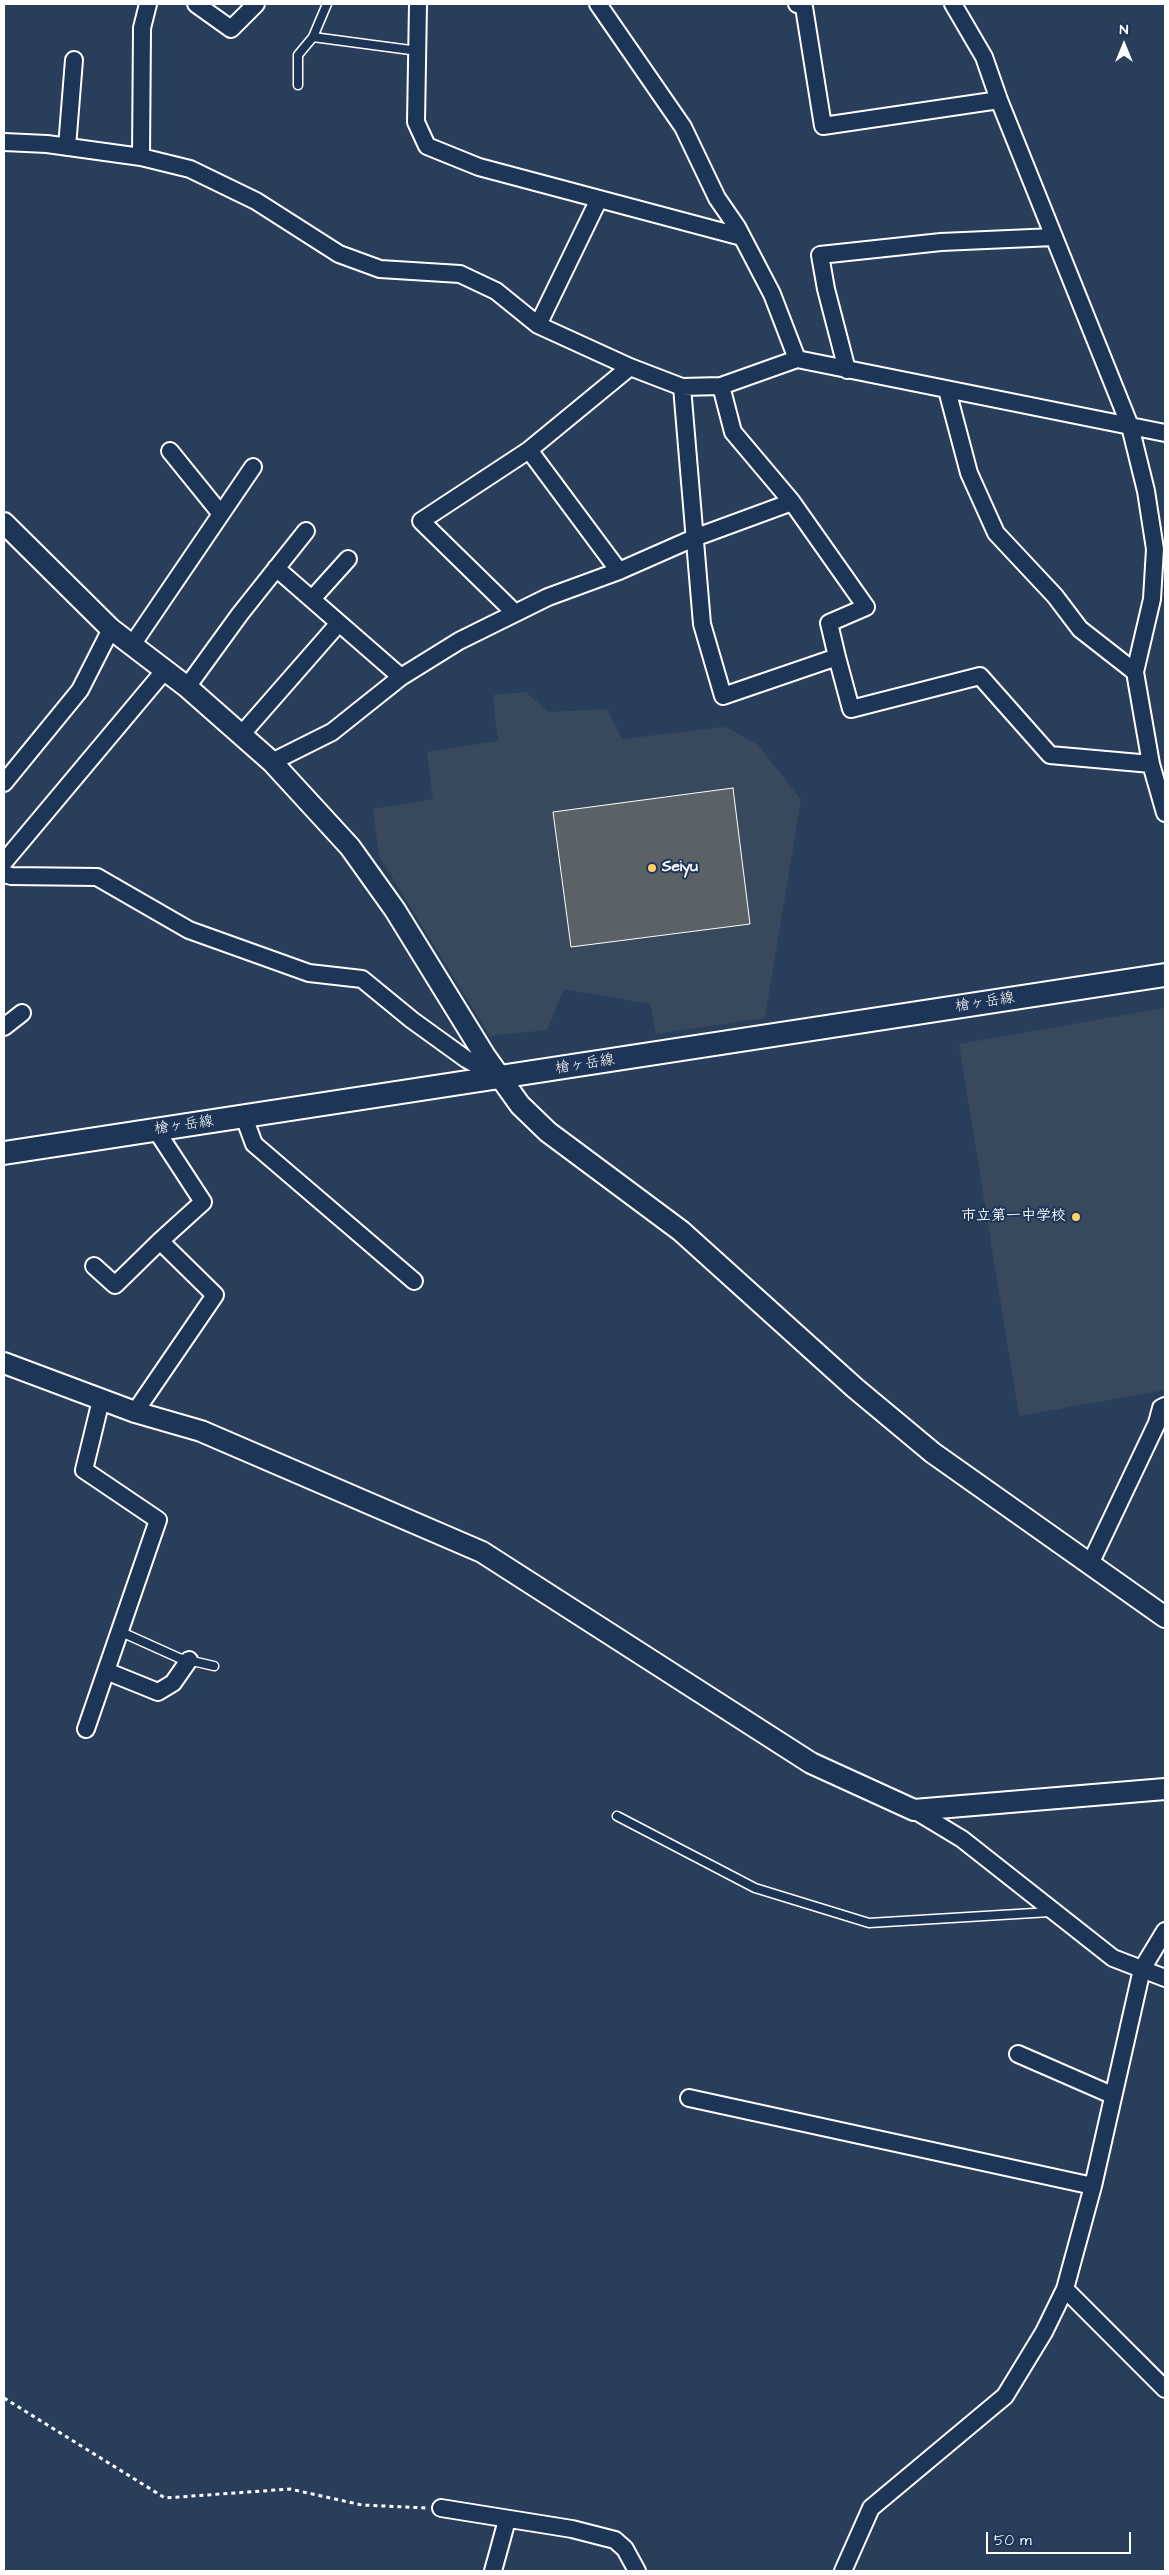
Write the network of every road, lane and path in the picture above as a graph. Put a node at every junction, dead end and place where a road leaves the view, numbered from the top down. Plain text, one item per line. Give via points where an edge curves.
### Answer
1 (148, 4) edge
2 (196, 4) edge
3 (256, 4) edge
4 (327, 4) edge
5 (418, 4) edge
6 (598, 4) edge
7 (797, 4) edge
8 (953, 4) edge
9 (313, 37) junction
10 (418, 51) junction
11 (74, 60) dead end
12 (298, 85) dead end
13 (999, 100) junction
14 (4, 142) edge
15 (67, 147) junction
16 (141, 157) junction
17 (599, 199) junction
18 (742, 237) junction
19 (1054, 237) junction
20 (538, 324) junction
21 (797, 359) junction
22 (630, 367) junction
23 (847, 370) junction
24 (721, 386) junction
25 (682, 387) junction
26 (947, 390) junction
27 (1130, 426) junction
28 (1165, 433) edge
29 (529, 450) junction
30 (170, 451) dead end
31 (253, 467) dead end
32 (792, 502) junction
33 (221, 514) junction
34 (4, 523) edge
35 (306, 531) dead end
36 (694, 538) junction
37 (348, 559) dead end
38 (276, 568) junction
39 (619, 571) junction
40 (312, 599) junction
41 (515, 613) junction
42 (339, 623) junction
43 (112, 629) junction
44 (132, 645) junction
45 (836, 657) junction
46 (165, 670) junction
47 (1135, 672) junction
48 (402, 677) junction
49 (187, 687) junction
50 (241, 735) junction
51 (272, 762) junction
52 (1152, 764) junction
53 (4, 783) edge
54 (1165, 813) edge
55 (4, 862) edge
56 (4, 874) edge
57 (1165, 975) edge
58 (22, 1013) dead end
59 (4, 1027) edge
60 (501, 1078) junction
61 (244, 1117) junction
62 (156, 1130) junction
63 (4, 1153) edge
64 (160, 1241) junction
65 (94, 1266) dead end
66 (414, 1281) dead end
67 (4, 1363) edge
68 (101, 1400) junction
69 (1165, 1406) edge
70 (135, 1412) junction
71 (1090, 1564) junction
72 (1165, 1617) edge
73 (119, 1631) junction
74 (189, 1660) junction
75 (214, 1666) dead end
76 (106, 1671) junction
77 (86, 1729) dead end
78 (1165, 1789) edge
79 (914, 1810) junction
80 (617, 1816) dead end
81 (1055, 1912) junction
82 (1165, 1931) edge
83 (1142, 1969) junction
84 (1165, 1978) edge
85 (1018, 2054) dead end
86 (1112, 2095) junction
87 (689, 2098) dead end
88 (1093, 2186) junction
89 (1065, 2289) junction
90 (1165, 2389) edge
91 (4, 2398) edge
92 (441, 2508) joint
93 (507, 2520) junction
94 (493, 2571) edge
95 (637, 2571) edge
96 (843, 2571) edge

1 - 16 street via 142,28
2 - 3 street via 231,29
4 - 9 lane
5 - 10 street
6 - 18 street via 683,127 717,198
7 - 13 street via 804,7 823,126
8 - 13 street via 984,57
9 - 10 lane
9 - 12 lane via 298,55
10 - 17 street via 416,122 427,146 479,167
11 - 15 street
13 - 19 street
14 - 15 street
15 - 16 street
16 - 20 street via 190,169 256,201 347,257 380,269 460,274 496,291
17 - 18 street
17 - 20 street
18 - 21 street via 772,294
19 - 23 street via 941,242 820,255
19 - 27 street
20 - 22 street
21 - 23 street
21 - 24 street
22 - 25 street
22 - 29 street
23 - 26 street
24 - 25 street
24 - 32 street via 733,432
25 - 36 street
26 - 27 street
26 - 47 street via 969,473 996,533 1055,596 1080,629
27 - 28 street
27 - 47 street via 1146,492 1154,549 1152,599
29 - 39 street
29 - 41 street via 421,521
30 - 33 street
31 - 33 street
32 - 36 street
32 - 45 street via 866,607 829,623
33 - 44 street
34 - 43 street
35 - 38 street
36 - 39 street
36 - 45 street via 702,624 723,696
37 - 40 street
38 - 40 street
38 - 49 street
39 - 41 street
40 - 42 street
41 - 48 street via 459,641
42 - 48 street
42 - 50 street
43 - 44 street
43 - 53 street via 80,690
44 - 46 street
45 - 52 street via 851,709 980,676 1050,755
46 - 49 street
46 - 55 street
47 - 52 street
48 - 51 street via 332,732
49 - 50 street
50 - 51 street
51 - 60 street via 361,863 395,910
52 - 54 street
56 - 60 street via 97,877 189,930 309,973 362,979 466,1059
57 - 60 main road, 槍ヶ岳線
58 - 59 street
60 - 61 main road, 槍ヶ岳線
60 - 71 street via 520,1105 548,1132 681,1231 855,1388 933,1453
61 - 62 main road, 槍ヶ岳線
61 - 66 street via 254,1144
62 - 63 main road, 槍ヶ岳線
62 - 64 street via 203,1202
64 - 65 street via 115,1286
64 - 70 street via 214,1295
67 - 68 street
68 - 70 street
68 - 73 street via 84,1470 158,1520
69 - 71 street via 1160,1408 1157,1423
70 - 79 street via 201,1432 482,1552 811,1763
71 - 72 street
73 - 74 lane
73 - 76 street
74 - 75 lane
74 - 76 street via 173,1683 158,1692
76 - 77 street
78 - 79 street
79 - 81 street via 962,1839
80 - 81 lane via 755,1888 869,1923
81 - 83 street via 1113,1958
82 - 83 street
83 - 84 street
83 - 86 street
85 - 86 street
86 - 88 street
87 - 88 street
88 - 89 street
89 - 90 street
89 - 96 street via 1044,2332 1005,2396 870,2508
91 - 92 path via 165,2498 290,2488 362,2505
92 - 93 street
93 - 94 street
93 - 95 street via 572,2529 615,2540 625,2549

